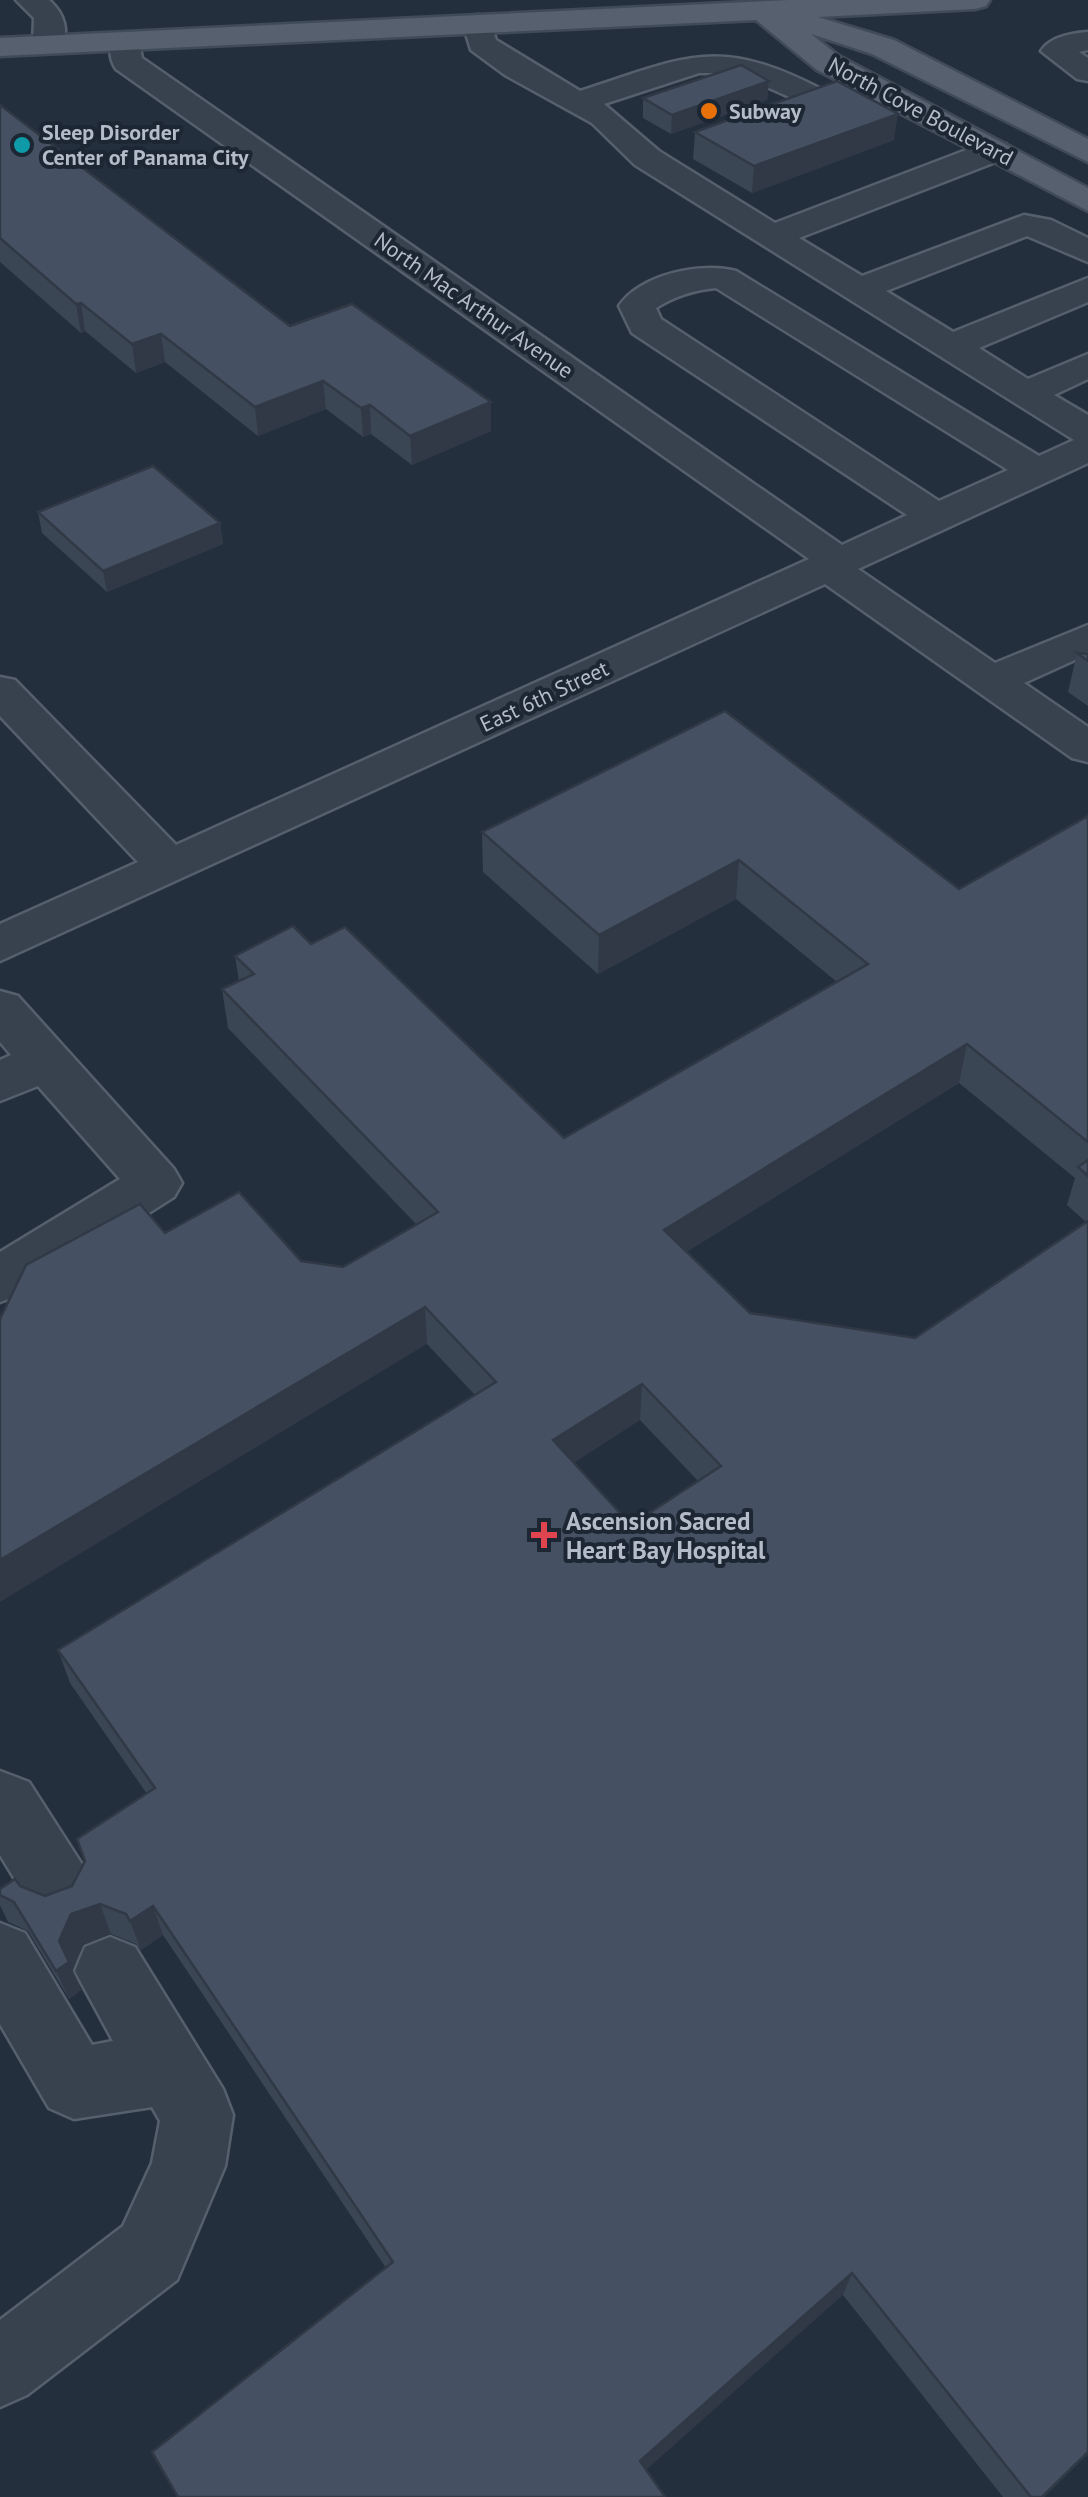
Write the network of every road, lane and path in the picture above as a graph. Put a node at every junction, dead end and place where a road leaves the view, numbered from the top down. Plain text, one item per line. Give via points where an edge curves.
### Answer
1 (31, 0) edge
2 (976, 0) edge
3 (754, 5) edge
4 (478, 24) junction
5 (126, 40) junction
6 (1088, 41) edge
7 (48, 44) junction
8 (0, 46) edge
9 (1088, 72) edge
10 (862, 81) junction
11 (814, 98) junction
12 (578, 102) junction
13 (777, 112) edge
14 (684, 145) dead end
15 (994, 151) junction
16 (1088, 152) edge
17 (647, 158) junction
18 (1088, 200) edge
19 (772, 236) junction
20 (1088, 252) edge
21 (858, 290) junction
22 (1088, 290) edge
23 (950, 347) junction
24 (1088, 365) edge
25 (1025, 394) junction
26 (1088, 432) edge
27 (1088, 448) edge
28 (1037, 471) junction
29 (937, 516) junction
30 (833, 564) junction
31 (1088, 638) edge
32 (994, 680) junction
33 (0, 690) edge
34 (1088, 748) edge
35 (170, 867) junction
36 (0, 944) edge
37 (0, 1009) edge
38 (23, 1071) edge
39 (0, 1280) edge
40 (2, 1808) edge
41 (59, 1889) edge
42 (0, 1957) edge
43 (110, 1971) dead end
44 (170, 2069) junction
45 (0, 2368) edge

1 - 7 street via 49,16
2 - 3 main road
3 - 4 main road
3 - 10 main road, North Cove Boulevard
3 - 16 main road, North Cove Boulevard via 883,47
4 - 5 main road
4 - 12 street via 482,44
5 - 7 main road
5 - 30 street, North Mac Arthur Avenue via 127,62
6 - 9 street via 1056,51
7 - 8 main road
10 - 11 street
10 - 15 main road, North Cove Boulevard
11 - 12 street via 764,71 712,62
11 - 13 street
12 - 17 street via 604,116
14 - 17 street
15 - 18 main road, North Cove Boulevard
15 - 19 street
17 - 19 street
19 - 21 street
20 - 21 street via 1024,225
21 - 23 street
22 - 23 street
23 - 25 street
24 - 25 street
25 - 26 street
27 - 28 street, East 6th Street
28 - 29 street, East 6th Street
28 - 29 street via 724,278 687,282 637,306 646,325
29 - 30 street, East 6th Street
30 - 32 street, North Mac Arthur Avenue
30 - 35 street, East 6th Street
31 - 32 street
32 - 34 street, North Mac Arthur Avenue
33 - 35 street
35 - 36 street, East 6th Street
37 - 38 street
38 - 39 street via 156,1183
40 - 41 street
42 - 44 street via 74,2083
43 - 44 street
44 - 45 street via 198,2114 188,2166 150,2253

